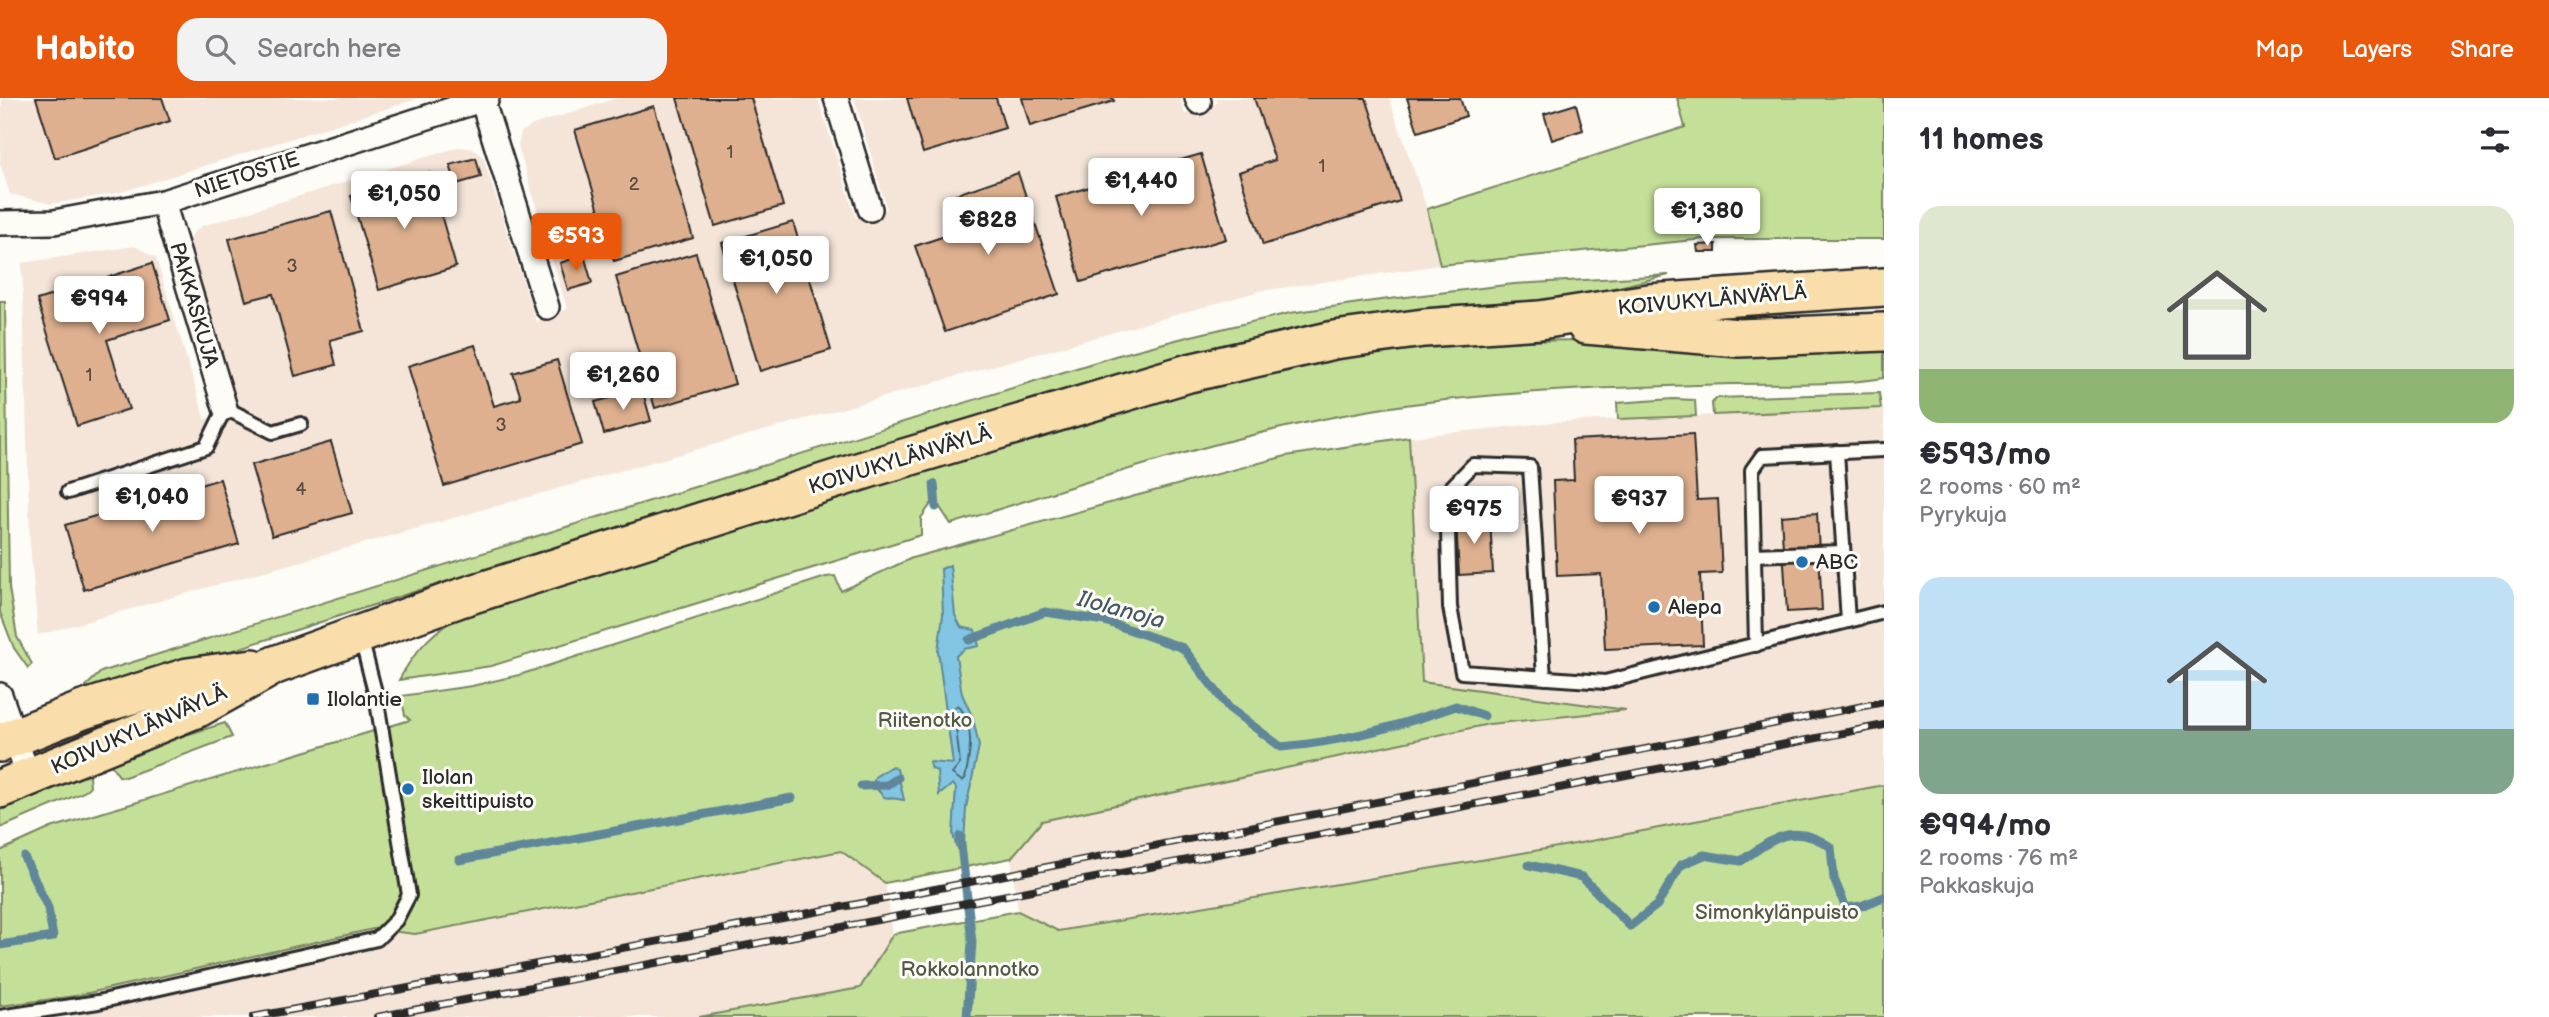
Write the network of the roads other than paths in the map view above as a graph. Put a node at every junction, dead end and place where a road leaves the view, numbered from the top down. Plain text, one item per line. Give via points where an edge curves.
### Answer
1 (836, 98) edge
2 (485, 99) edge
3 (163, 202) junction
4 (870, 209) dead end
5 (0, 223) edge
6 (1884, 286) edge
7 (547, 307) dead end
8 (1540, 320) junction
9 (1884, 332) edge
10 (225, 408) junction
11 (301, 424) dead end
12 (1884, 450) edge
13 (1836, 452) junction
14 (68, 492) dead end
15 (1843, 551) junction
16 (1754, 555) junction
17 (1884, 612) edge
18 (1848, 621) junction
19 (360, 634) junction
20 (1756, 645) junction
21 (275, 665) junction
22 (1544, 678) junction
23 (0, 695) edge
24 (7, 739) edge
25 (14, 783) edge
26 (0, 1017) edge

1 - 4 street
2 - 3 street, NIETOSTIE
2 - 7 street
3 - 5 street, NIETOSTIE via 54,222
3 - 10 street, PAKKASKUJA
6 - 8 main road, KOIVUKYLÄNVÄYLÄ via 1649,303
8 - 9 main road, KOIVUKYLÄNVÄYLÄ via 1739,338
8 - 19 main road, KOIVUKYLÄNVÄYLÄ via 1334,340 1189,373 460,598
10 - 11 lane via 273,432
10 - 14 lane via 206,447
12 - 13 lane
13 - 15 lane
13 - 16 lane via 1762,456 1752,470
15 - 16 lane
15 - 18 lane
16 - 20 lane
17 - 18 lane
18 - 20 lane
19 - 21 main road, KOIVUKYLÄNVÄYLÄ
19 - 26 lane via 376,695 409,895 396,920 377,939 98,1002
20 - 22 lane via 1605,682
21 - 24 main road, KOIVUKYLÄNVÄYLÄ via 188,677
21 - 25 main road, KOIVUKYLÄNVÄYLÄ via 198,709
22 - 22 lane via 1462,672 1450,607 1447,492 1474,465 1530,467
23 - 24 street
24 - 25 street

